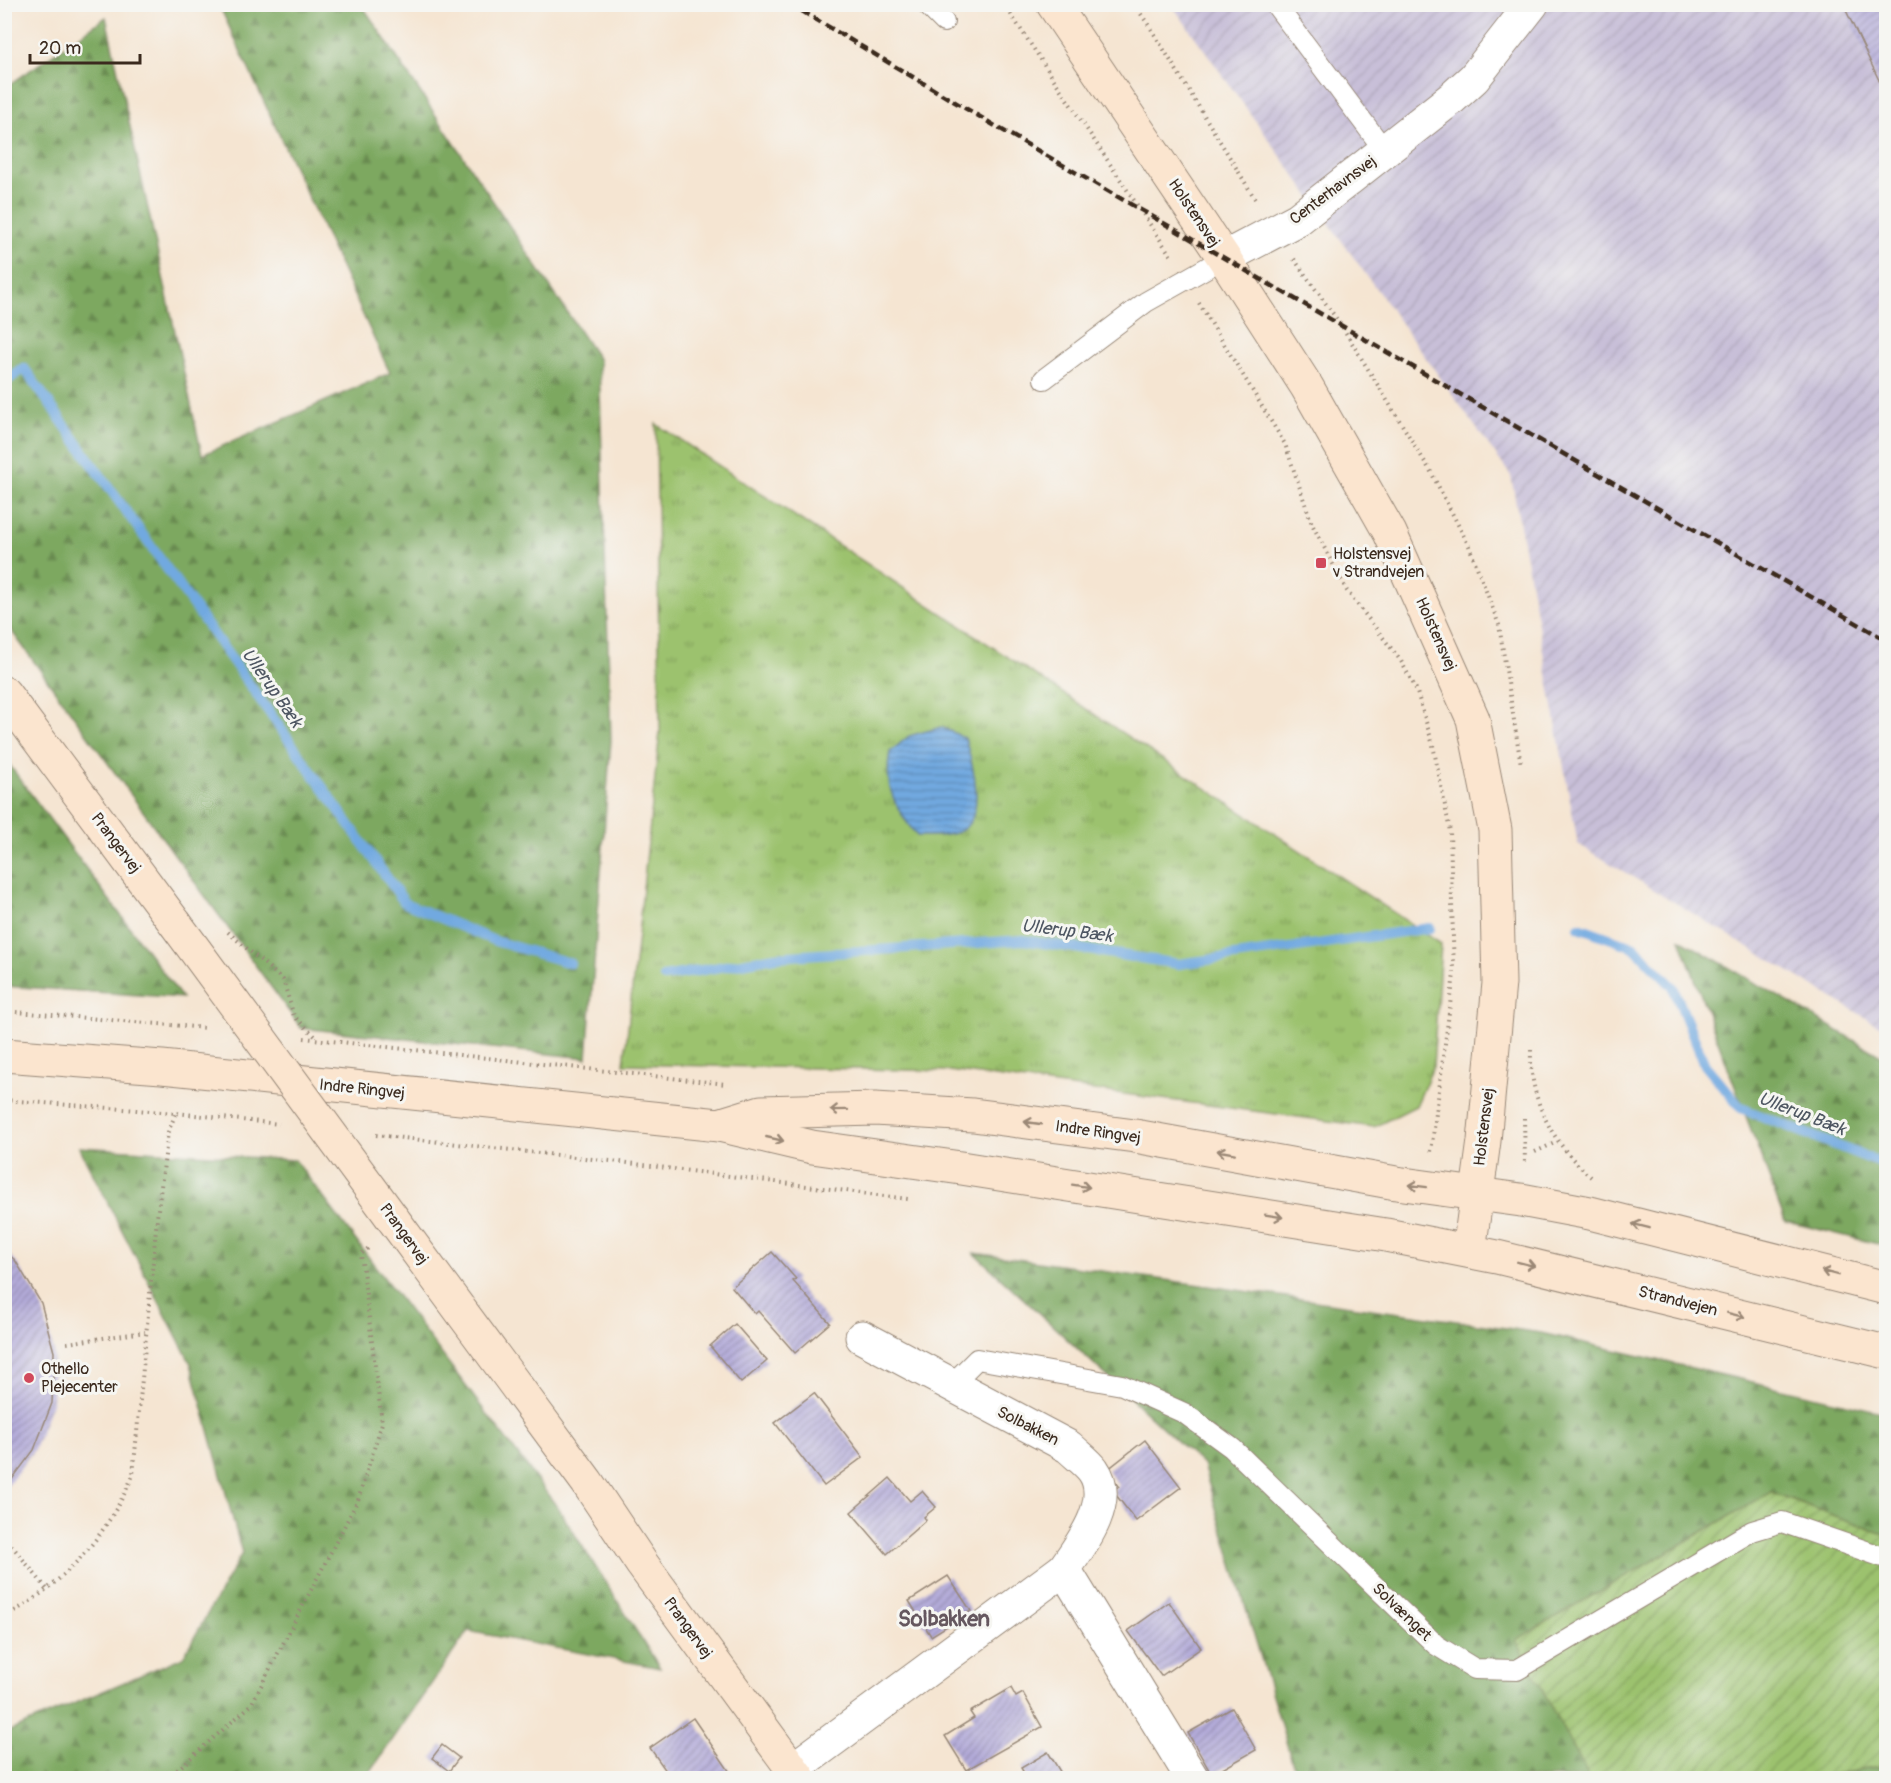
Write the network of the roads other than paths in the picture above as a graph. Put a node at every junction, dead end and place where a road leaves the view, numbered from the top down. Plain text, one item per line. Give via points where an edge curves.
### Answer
1 (926, 4) edge
2 (1053, 4) edge
3 (1275, 4) edge
4 (1532, 4) edge
5 (944, 22) dead end
6 (1385, 151) junction
7 (1224, 258) junction
8 (1044, 379) dead end
9 (4, 693) edge
10 (4, 1055) edge
11 (718, 1125) junction
12 (1476, 1194) junction
13 (1468, 1251) junction
14 (1887, 1288) edge
15 (862, 1338) dead end
16 (1887, 1352) edge
17 (950, 1386) junction
18 (1887, 1558) edge
19 (1064, 1569) junction
20 (795, 1774) edge
21 (1192, 1779) edge

1 - 5 lane
2 - 7 street, Holstensvej
3 - 6 lane
4 - 6 street, Centerhavnsvej via 1474,78
6 - 7 street, Centerhavnsvej via 1298,219
7 - 8 lane, Centerhavnsvej via 1146,302
7 - 12 street, Holstensvej via 1307,387 1390,533 1473,719 1495,830 1499,984
9 - 20 street, Prangervej, bridge via 587,1482
10 - 11 street, Indre Ringvej via 162,1067
12 -> 11 street, Indre Ringvej via 1135,1136 973,1115 875,1109 761,1112
11 -> 13 street, Indre Ringvej via 812,1147 1348,1228
12 - 13 street, Holstensvej
14 -> 12 street via 1590,1213
13 -> 16 street, Strandvejen
15 - 17 street, Solbakken
17 - 18 lane, Solvænget via 977,1359 1122,1385 1184,1413 1232,1448 1436,1645 1475,1669 1517,1670 1752,1531 1782,1522
17 - 19 street, Solbakken via 1069,1447 1095,1472 1101,1497 1089,1534
19 - 20 street, Solbakken
19 - 21 street

